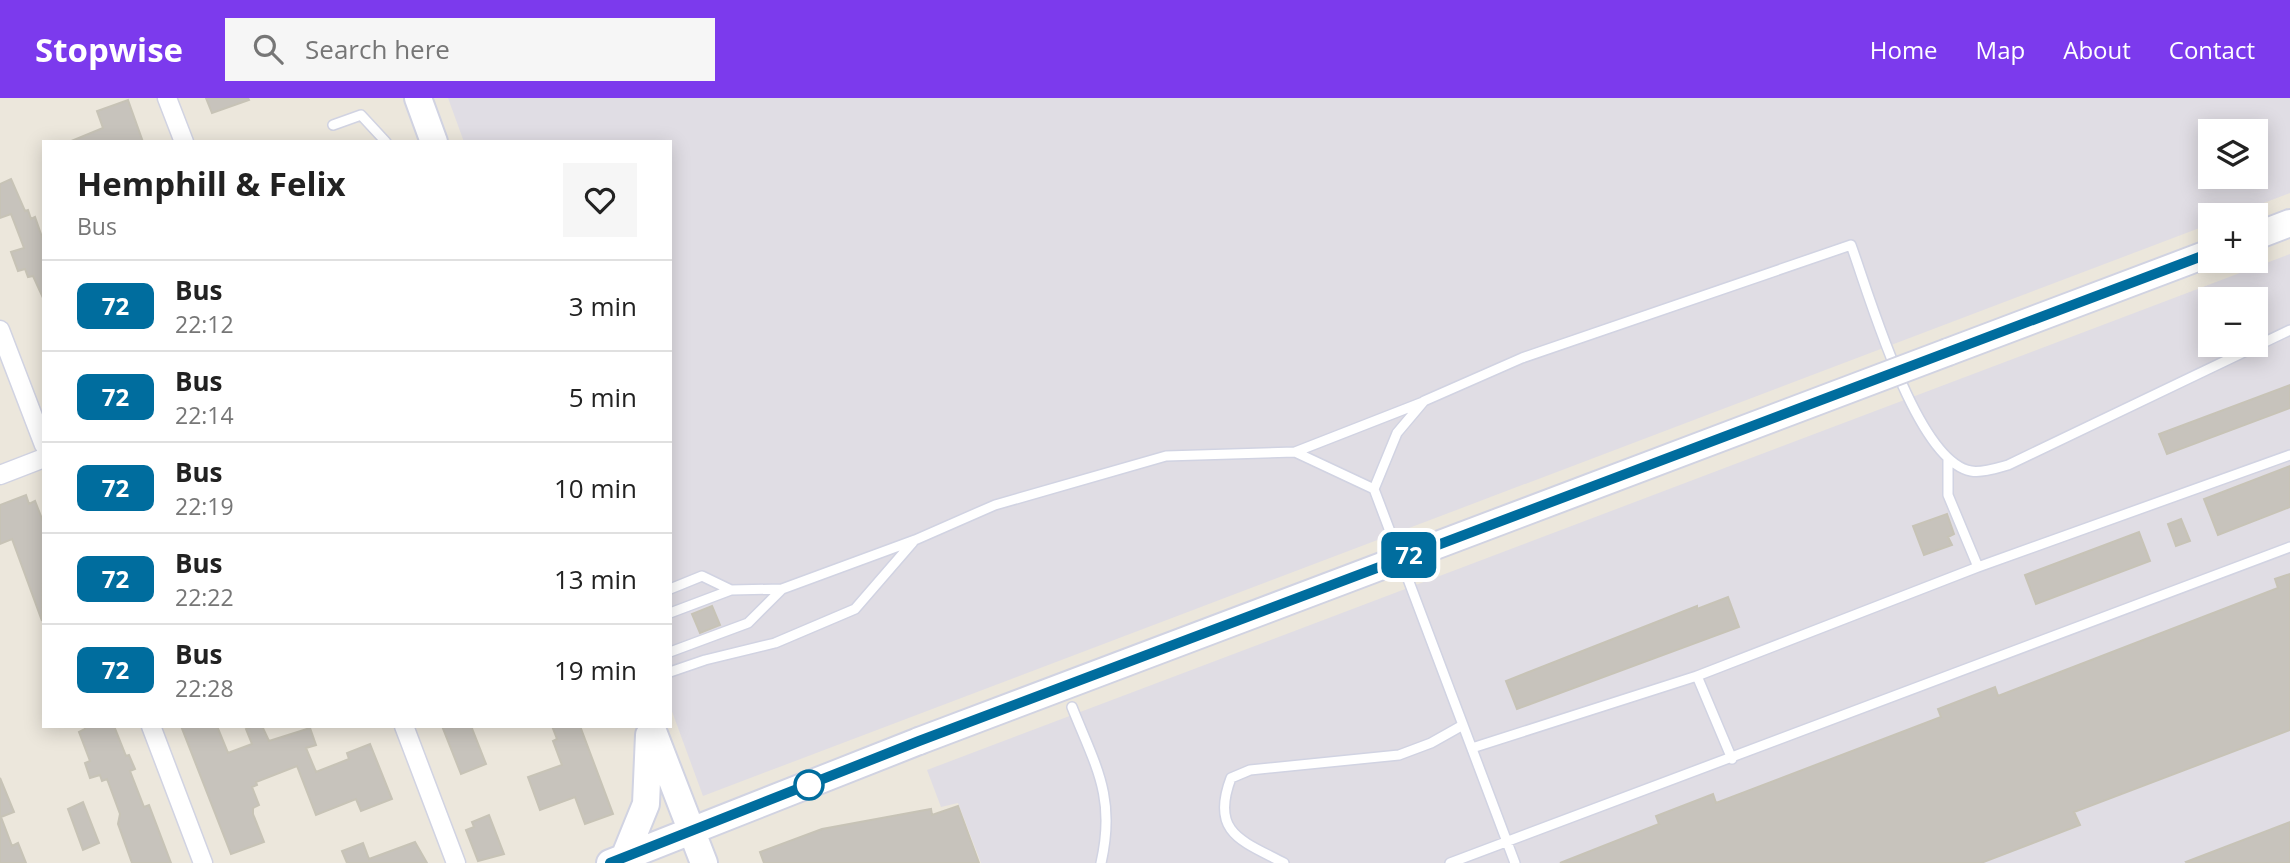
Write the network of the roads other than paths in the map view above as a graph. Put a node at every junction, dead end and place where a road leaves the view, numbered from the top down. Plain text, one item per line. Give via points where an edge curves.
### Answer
1 (167, 98) edge
2 (418, 98) edge
3 (333, 125) dead end
4 (183, 140) edge
5 (384, 140) edge
6 (433, 140) edge
7 (2290, 223) edge
8 (2268, 231) edge
9 (2198, 258) edge
10 (0, 330) edge
11 (2290, 330) edge
12 (1424, 401) junction
13 (42, 440) edge
14 (1295, 453) junction
15 (2290, 455) edge
16 (42, 459) edge
17 (1948, 460) junction
18 (0, 475) edge
19 (1374, 489) junction
20 (915, 540) junction
21 (2290, 547) edge
22 (1978, 567) junction
23 (672, 588) edge
24 (782, 589) junction
25 (731, 590) junction
26 (672, 612) edge
27 (672, 651) edge
28 (672, 671) edge
29 (1697, 676) junction
30 (1072, 707) dead end
31 (1463, 725) junction
32 (152, 728) edge
33 (405, 728) edge
34 (650, 728) edge
35 (651, 728) edge
36 (1472, 748) junction
37 (1732, 759) junction
38 (690, 833) junction
39 (1508, 844) junction
40 (617, 860) edge
41 (203, 863) edge
42 (456, 863) edge
43 (704, 863) edge
44 (1101, 863) edge
45 (1284, 863) edge
46 (1450, 863) edge
47 (1515, 863) edge

1 - 4 street
2 - 6 main road
3 - 5 lane via 361,115
7 - 8 main road
9 - 38 main road, bridge via 919,741
10 - 13 street
11 - 17 lane via 2008,465 1971,471
12 - 14 lane
12 - 17 lane via 1522,358 1851,245 1900,382
12 - 19 lane via 1397,433
14 - 19 lane
14 - 20 lane via 1166,456 995,505
15 - 22 lane
16 - 18 street
17 - 22 lane via 1948,495
19 - 31 lane
20 - 24 lane
20 - 28 lane via 855,609 775,643
21 - 37 lane
22 - 29 lane
23 - 25 lane via 702,576
24 - 25 lane
24 - 27 lane via 748,623
25 - 26 lane
29 - 36 lane
29 - 37 lane
30 - 44 lane via 1106,791 1107,836
31 - 36 lane
31 - 45 lane via 1399,755 1250,770 1231,778 1222,801 1225,819 1239,839
32 - 41 street
33 - 42 street
34 - 40 main road via 646,804
35 - 38 main road
36 - 39 lane
37 - 39 lane
38 - 40 main road
38 - 43 main road
39 - 46 lane
39 - 47 lane

